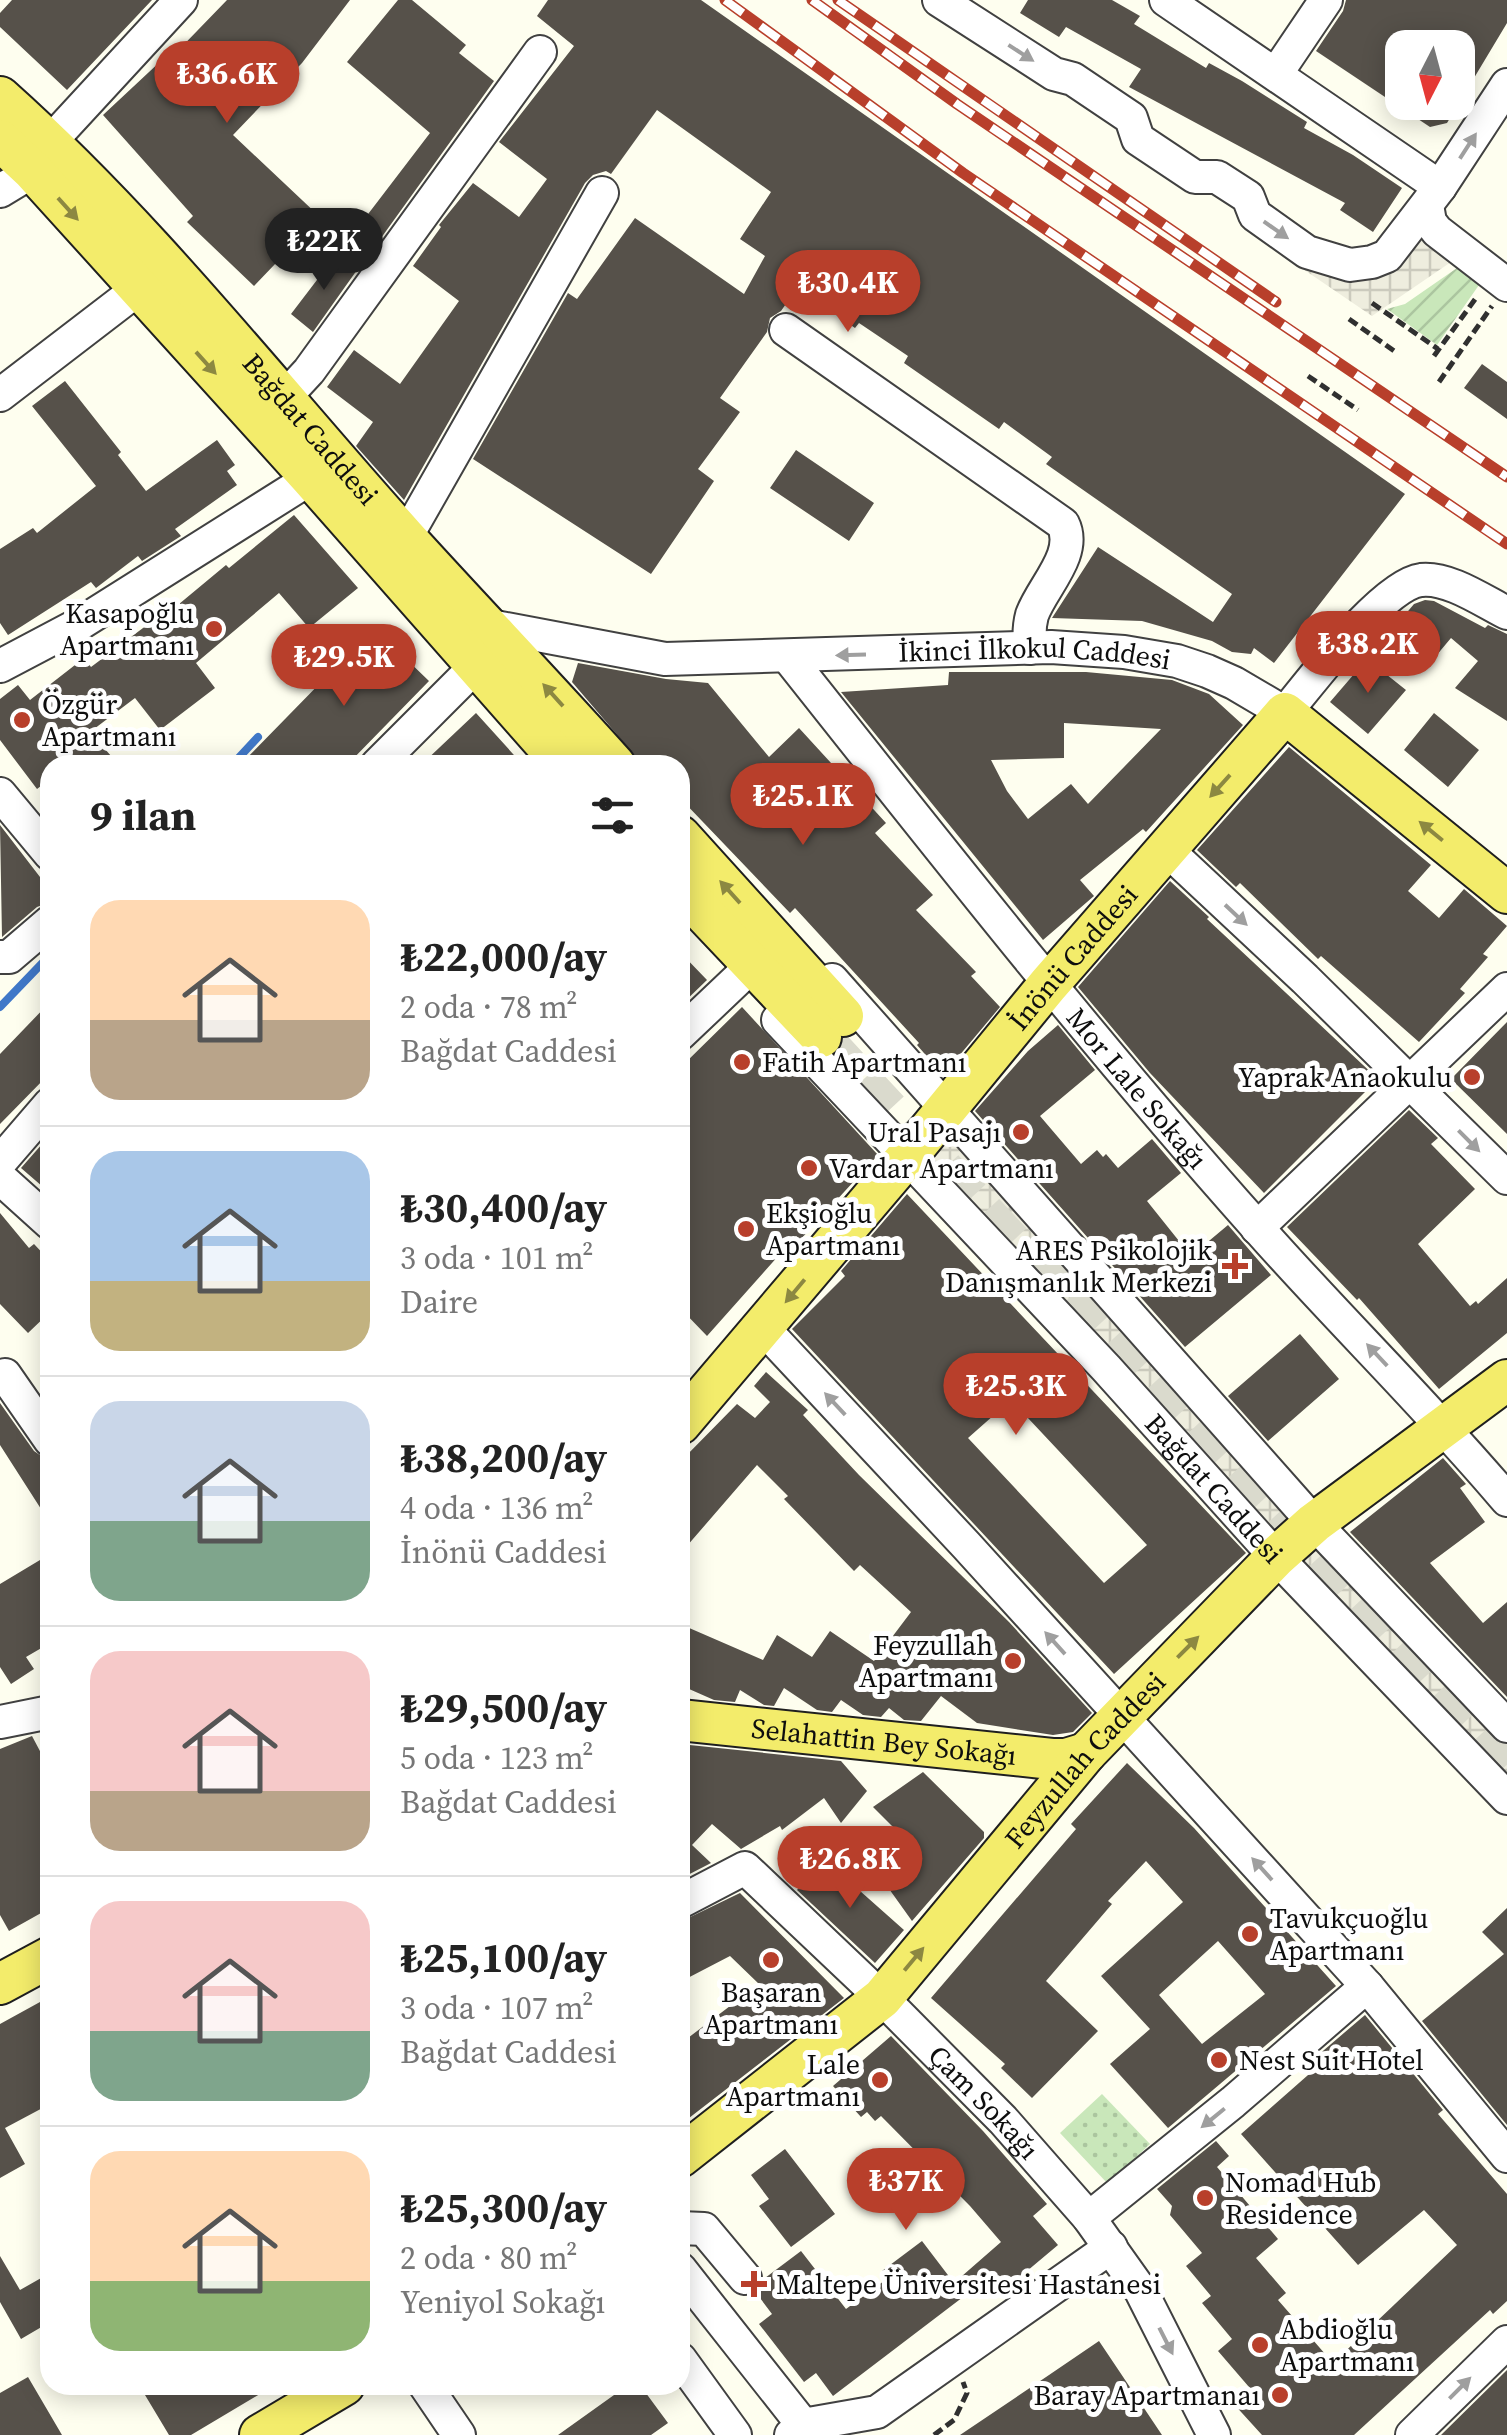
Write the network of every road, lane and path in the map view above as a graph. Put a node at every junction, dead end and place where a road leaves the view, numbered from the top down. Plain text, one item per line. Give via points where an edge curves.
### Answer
1 (181, 0) edge
2 (939, 0) edge
3 (1166, 0) edge
4 (1326, 0) edge
5 (540, 52) dead end
6 (1276, 74) junction
7 (1507, 86) edge
8 (0, 97) edge
9 (0, 140) edge
10 (28, 168) edge
11 (602, 193) dead end
12 (1434, 196) junction
13 (154, 278) junction
14 (1493, 294) edge
15 (1474, 300) junction
16 (1372, 303) dead end
17 (1349, 318) dead end
18 (786, 330) dead end
19 (1472, 332) dead end
20 (1397, 353) dead end
21 (1308, 376) dead end
22 (1440, 382) dead end
23 (0, 395) edge
24 (284, 398) junction
25 (1358, 410) dead end
26 (325, 469) junction
27 (406, 537) junction
28 (1507, 613) edge
29 (490, 626) junction
30 (1030, 648) junction
31 (788, 657) junction
32 (0, 666) edge
33 (469, 673) junction
34 (1285, 713) junction
35 (388, 755) edge
36 (534, 755) edge
37 (554, 755) edge
38 (607, 755) edge
39 (0, 794) edge
40 (40, 842) edge
41 (690, 847) edge
42 (1165, 848) junction
43 (1507, 893) edge
44 (690, 897) edge
45 (690, 925) edge
46 (40, 931) edge
47 (774, 941) junction
48 (0, 957) edge
49 (740, 978) junction
50 (1048, 985) junction
51 (1507, 989) edge
52 (690, 1025) edge
53 (1412, 1084) junction
54 (947, 1109) junction
55 (40, 1116) edge
56 (906, 1158) junction
57 (0, 1162) edge
58 (0, 1178) edge
59 (1507, 1178) edge
60 (40, 1215) edge
61 (1257, 1228) junction
62 (764, 1328) junction
63 (6, 1375) dead end
64 (1507, 1380) edge
65 (690, 1413) edge
66 (40, 1425) edge
67 (1444, 1426) junction
68 (1507, 1500) edge
69 (1314, 1523) junction
70 (1276, 1557) junction
71 (40, 1714) edge
72 (1120, 1716) junction
73 (690, 1721) edge
74 (0, 1722) edge
75 (1507, 1726) edge
76 (1086, 1753) junction
77 (1507, 1798) edge
78 (690, 1897) edge
79 (40, 1962) edge
80 (0, 1984) edge
81 (1368, 1986) junction
82 (882, 1998) junction
83 (690, 2149) edge
84 (1507, 2156) edge
85 (1088, 2218) junction
86 (690, 2228) edge
87 (1111, 2246) junction
88 (744, 2278) dead end
89 (690, 2283) edge
90 (1507, 2342) edge
91 (952, 2360) junction
92 (690, 2373) edge
93 (327, 2395) edge
94 (432, 2395) edge
95 (797, 2430) edge
96 (260, 2435) edge
97 (459, 2435) edge
98 (735, 2435) edge
99 (934, 2435) edge
100 (1214, 2435) edge
101 (1412, 2435) edge

1 - 10 street
2 -> 12 street via 1131,118 1138,140 1195,178 1217,177 1248,197 1255,215 1307,252 1350,265 1388,256
3 - 6 street
4 - 6 street
5 - 24 street
6 - 12 street
12 -> 7 street
8 - 10 main road, Bağdat Caddesi
9 - 10 main road, Bağdat Caddesi
10 - 13 main road, Bağdat Caddesi
11 - 27 street
12 - 14 street via 1430,222
13 - 23 street
13 - 24 main road, Bağdat Caddesi
13 -> 26 main road, Bağdat Caddesi
14 - 15 path
14 - 15 path
15 - 16 path via 1436,353
17 - 20 path
18 - 30 street via 1063,524 1066,548 1032,616
19 - 22 path
21 - 25 path
24 - 26 main road, Bağdat Caddesi
26 - 27 main road, Bağdat Caddesi
26 - 32 street via 76,626
26 - 33 main road, Bağdat Caddesi
27 - 29 main road, Bağdat Caddesi
28 - 34 street, İnönü Caddesi via 1437,581 1410,584 1356,629
29 - 31 street, İkinci İlkokul Caddesi via 666,659
38 -> 29 main road, Bağdat Caddesi
30 -> 31 street, İkinci İlkokul Caddesi
30 - 34 street, İkinci İlkokul Caddesi via 1177,661 1234,682
31 - 50 street, Mor Lale Sokağı
33 - 35 street
33 - 36 street, Bağdat Caddesi
33 - 37 main road, Bağdat Caddesi
34 -> 42 main road, İnönü Caddesi
43 -> 34 main road, İkinci İlkokul Caddesi
39 - 40 street
47 -> 41 main road, Bağdat Caddesi
42 - 50 main road, İnönü Caddesi
42 -> 53 street
44 - 47 main road, Bağdat Caddesi via 832,1027
45 - 49 street, Bağdat Caddesi
46 - 48 street via 10,958
47 - 54 street, Bağdat Caddesi via 793,936
49 - 52 street
49 - 56 street, Bağdat Caddesi
50 - 54 main road, İnönü Caddesi
50 - 61 street, Mor Lale Sokağı
51 - 53 street
53 -> 59 street
53 - 61 street
54 - 56 main road, İnönü Caddesi
54 - 69 street, Bağdat Caddesi
55 - 57 street
56 -> 62 main road, İnönü Caddesi
56 - 70 street, Bağdat Caddesi
58 - 60 street
67 -> 61 street, Mor Lale Sokağı
62 - 65 main road, İnönü Caddesi
72 -> 62 street
63 - 66 street
64 - 67 main road, Feyzullah Caddesi
67 - 68 street, Mor Lale Sokağı
67 - 69 main road, Feyzullah Caddesi
69 - 70 main road, Feyzullah Caddesi
69 - 75 street, Bağdat Caddesi
72 -> 70 main road, Feyzullah Caddesi
70 - 77 street, Bağdat Caddesi
71 - 74 street
72 - 76 main road, Feyzullah Caddesi
81 -> 72 street
73 - 76 main road, Selahattin Bey Sokağı via 1052,1759
82 -> 76 main road, Feyzullah Caddesi
78 - 82 street, Çam Sokağı via 745,1868
79 - 80 main road
81 - 84 street
81 -> 85 street
82 - 83 main road, Feyzullah Caddesi
82 - 85 street, Çam Sokağı via 1004,2120
85 - 87 street, Çam Sokağı
86 - 88 street via 704,2229
87 - 91 street
87 -> 100 street, Çam Sokağı
89 - 95 street
101 -> 90 street
91 - 95 street via 877,2412
91 - 99 path via 968,2393 954,2420
92 - 98 street
93 - 96 main road
94 - 97 street

